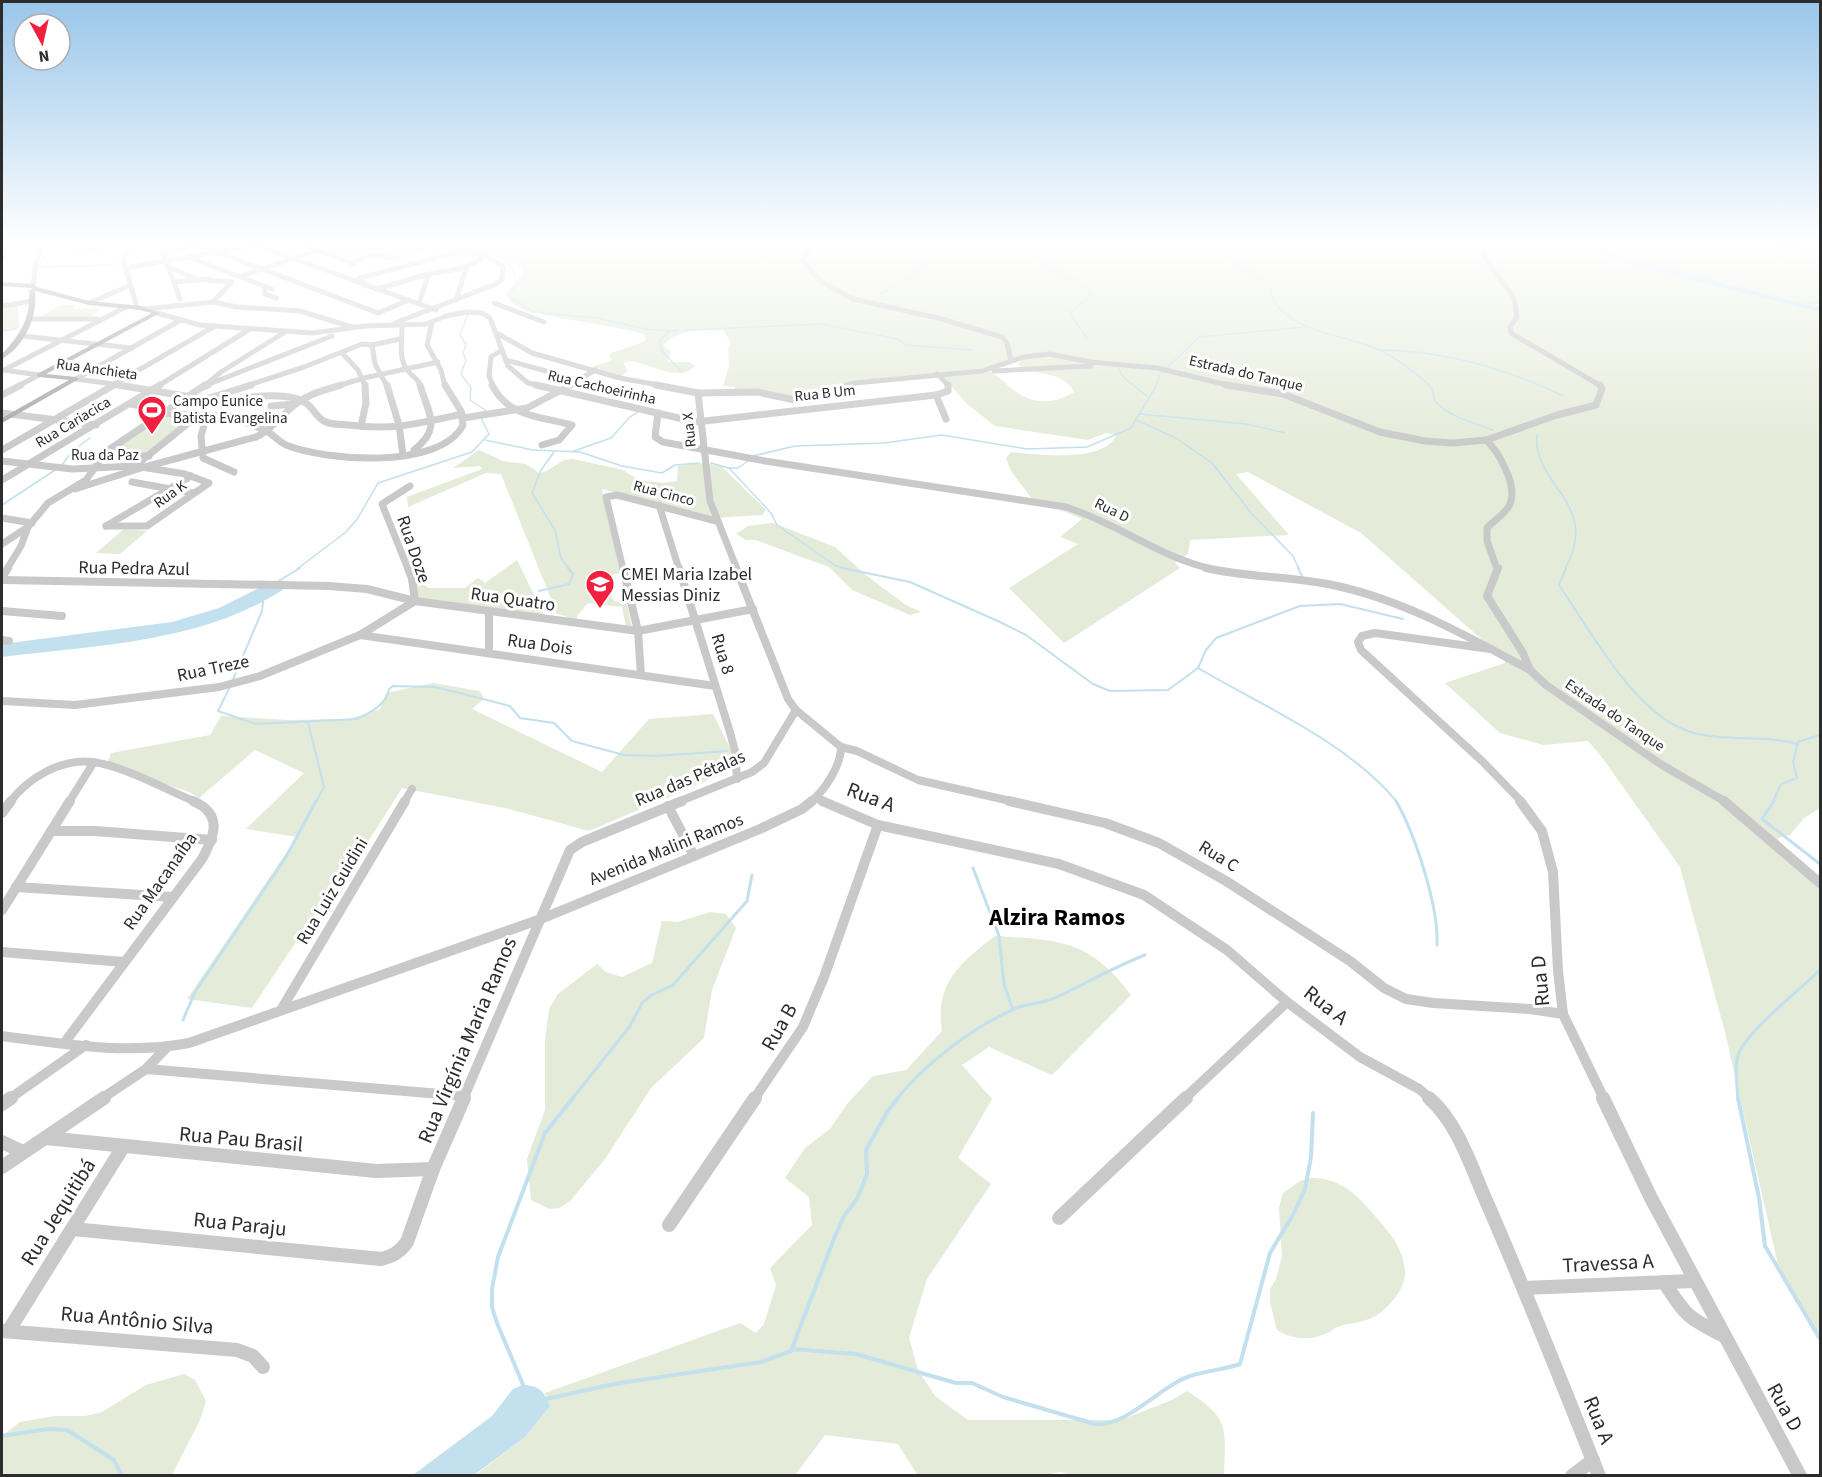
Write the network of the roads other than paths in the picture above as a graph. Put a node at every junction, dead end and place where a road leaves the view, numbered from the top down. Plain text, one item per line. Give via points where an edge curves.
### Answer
1 (32, 311) edge
2 (118, 311) edge
3 (151, 311) edge
4 (299, 311) edge
5 (429, 311) edge
6 (439, 311) edge
7 (511, 311) joint
8 (904, 311) edge
9 (1516, 311) edge
10 (157, 313) junction
11 (450, 315) junction
12 (489, 316) junction
13 (31, 319) junction
14 (101, 319) junction
15 (181, 320) junction
16 (432, 322) junction
17 (544, 322) dead end
18 (215, 326) junction
19 (388, 326) junction
20 (352, 327) junction
21 (402, 327) junction
22 (250, 329) junction
23 (285, 332) junction
24 (495, 332) junction
25 (22, 336) junction
26 (400, 339) junction
27 (60, 340) junction
28 (97, 344) junction
29 (372, 345) junction
30 (132, 348) junction
31 (502, 350) junction
32 (342, 353) junction
33 (2, 357) edge
34 (506, 360) junction
35 (1011, 361) junction
36 (438, 362) junction
37 (1114, 365) junction
38 (406, 369) junction
39 (3, 370) edge
40 (595, 370) junction
41 (982, 371) junction
42 (382, 374) junction
43 (937, 374) junction
44 (39, 375) junction
45 (364, 378) junction
46 (76, 380) junction
47 (579, 380) junction
48 (114, 385) junction
49 (203, 387) junction
50 (153, 390) junction
51 (562, 391) junction
52 (698, 393) junction
53 (2, 395) edge
54 (188, 395) junction
55 (936, 395) junction
56 (302, 399) junction
57 (806, 400) junction
58 (201, 402) junction
59 (130, 404) junction
60 (295, 404) junction
61 (271, 406) dead end
62 (807, 408) junction
63 (516, 411) junction
64 (2, 412) edge
65 (163, 412) junction
66 (14, 414) junction
67 (658, 414) junction
68 (207, 415) junction
69 (197, 416) junction
70 (463, 416) junction
71 (946, 419) dead end
72 (52, 420) junction
73 (2, 421) edge
74 (702, 421) junction
75 (430, 422) junction
76 (96, 425) junction
77 (361, 426) junction
78 (399, 427) junction
79 (267, 432) junction
80 (1486, 440) junction
81 (542, 445) dead end
82 (2, 450) edge
83 (705, 450) junction
84 (201, 451) junction
85 (403, 455) junction
86 (103, 456) junction
87 (149, 456) junction
88 (2, 461) edge
89 (27, 465) junction
90 (138, 467) junction
91 (93, 469) junction
92 (234, 472) dead end
93 (191, 476) junction
94 (2, 480) edge
95 (132, 482) dead end
96 (208, 482) joint
97 (410, 486) dead end
98 (75, 489) junction
99 (168, 489) junction
100 (193, 493) junction
101 (659, 505) junction
102 (2, 518) edge
103 (716, 521) junction
104 (30, 525) junction
105 (2, 544) edge
106 (2, 579) edge
107 (267, 584) joint
108 (415, 601) junction
109 (753, 609) junction
110 (2, 611) edge
111 (489, 611) junction
112 (62, 616) dead end
113 (695, 620) junction
114 (638, 632) junction
115 (360, 635) junction
116 (1490, 649) junction
117 (489, 654) junction
118 (1530, 669) junction
119 (641, 675) junction
120 (715, 686) junction
121 (2, 701) edge
122 (796, 710) junction
123 (841, 747) junction
124 (94, 762) junction
125 (737, 779) junction
126 (412, 789) dead end
127 (816, 798) junction
128 (668, 806) junction
129 (2, 813) edge
130 (878, 825) junction
131 (51, 831) junction
132 (212, 840) junction
133 (572, 847) joint
134 (694, 856) junction
135 (1821, 883) edge
136 (16, 887) junction
137 (173, 897) junction
138 (2, 910) edge
139 (541, 918) junction
140 (2, 952) edge
141 (124, 962) junction
142 (1287, 1002) junction
143 (281, 1010) junction
144 (1563, 1014) junction
145 (2, 1036) edge
146 (65, 1042) junction
147 (86, 1045) junction
148 (166, 1048) junction
149 (146, 1069) junction
150 (464, 1096) junction
151 (2, 1104) edge
152 (46, 1138) junction
153 (2, 1142) edge
154 (123, 1147) junction
155 (23, 1152) junction
156 (2, 1167) edge
157 (433, 1169) junction
158 (1059, 1218) dead end
159 (669, 1225) dead end
160 (73, 1228) junction
161 (401, 1250) joint
162 (1693, 1281) junction
163 (1664, 1282) junction
164 (1524, 1288) junction
165 (5, 1331) edge
166 (1724, 1336) junction
167 (264, 1367) dead end
168 (1593, 1460) junction
169 (1572, 1476) edge
170 (1599, 1476) edge
171 (1800, 1476) edge

1 - 13 main road
2 - 14 street
3 - 10 main road
4 - 20 street
5 - 19 street
6 - 11 street
7 - 12 street
7 - 17 street
8 - 35 street via 1002,338
9 - 80 street via 1511,333 1595,381 1602,389 1599,402
10 - 15 street
10 - 28 main road
11 - 12 street via 473,312
11 - 16 street
12 - 24 street
13 - 14 street
13 - 25 main road
14 - 27 street
15 - 18 street
15 - 30 street
16 - 21 street
16 - 36 street via 427,335 428,349
18 - 22 street
18 - 48 street
19 - 20 street
19 - 21 street
19 - 49 street via 343,332
20 - 23 street via 325,333
21 - 26 street
22 - 23 street
22 - 50 street, Rua Cariacica
23 - 49 street
24 - 31 street
24 - 40 street, Estrada do Tanque via 532,353
25 - 27 street
25 - 33 main road
26 - 29 street
26 - 38 street
27 - 28 street
27 - 39 street
28 - 30 street
28 - 44 main road
29 - 32 street via 353,345
29 - 42 street via 375,363
30 - 46 street
31 - 34 street
31 - 63 street via 491,357 488,376 493,390
32 - 45 street
32 - 58 street
34 - 47 street
34 - 51 street, Rua Cachoeirinha via 511,370 528,383
35 - 37 street, Estrada do Tanque via 1049,354
35 - 41 street, Estrada do Tanque
36 - 38 street
36 - 70 street via 447,390
37 - 41 street
37 - 80 street, Estrada do Tanque via 1157,368 1247,390 1283,394 1397,437 1443,442
38 - 42 street
38 - 75 street via 418,381
39 - 44 street, Rua Anchieta
40 - 47 street
40 - 52 street, Estrada do Tanque
41 - 43 street, Estrada do Tanque
42 - 45 street
42 - 78 street
43 - 55 street, Rua B Um via 950,388
43 - 57 street, Estrada do Tanque via 855,383
44 - 46 main road, Rua Anchieta
44 - 53 street
45 - 56 street
45 - 77 street
46 - 48 street, Rua Anchieta
46 - 66 main road
47 - 51 street
48 - 50 street, Rua Anchieta
48 - 72 street
49 - 54 street
50 - 54 street, Rua Anchieta
50 - 59 street, Rua Cariacica
51 - 63 street
51 - 67 street, Rua Cachoeirinha
52 - 57 street, Estrada do Tanque via 757,392
52 - 74 street, Rua X
54 - 58 street, Rua Anchieta
54 - 65 street
55 - 62 street, Rua B Um
55 - 71 street
56 - 58 street
56 - 60 street
56 - 77 street via 326,422
57 - 62 street
58 - 68 street
59 - 65 street
59 - 76 street, Rua Cariacica
60 - 61 street
60 - 79 street
62 - 74 street, Rua B Um
63 - 70 street
63 - 81 street via 572,425 559,440
64 - 66 street
65 - 69 street
65 - 86 street
66 - 72 street
66 - 73 main road
67 - 74 street, Rua Cachoeirinha
67 - 83 street via 657,439
68 - 69 street
68 - 79 street
68 - 84 street
69 - 87 street
70 - 75 street
70 - 85 street via 461,429 447,441
72 - 76 street
72 - 82 street
74 - 83 street, Rua X
75 - 78 street
75 - 85 street via 428,439
76 - 89 street, Rua Cariacica
77 - 78 street
78 - 85 street
79 - 84 street
79 - 85 street via 287,446 327,453
80 - 118 street, Estrada do Tanque via 1504,462 1511,500 1487,528 1487,541 1498,568 1487,596
83 - 103 street, Rua X via 706,484
83 - 116 street, Rua D via 1077,510 1185,562 1355,590
84 - 90 street
84 - 92 street via 203,458
86 - 87 street
86 - 91 street
87 - 90 street
88 - 89 street, Rua da Paz
89 - 91 street, Rua da Paz
89 - 94 street, Rua Cariacica
90 - 91 street, Rua da Paz
90 - 93 street, Rua da Paz
90 - 98 street
91 - 98 street
93 - 96 street, Rua da Paz
93 - 99 street
95 - 99 street
96 - 100 street, Rua K
97 - 108 street, Rua Doze via 382,504 411,579
98 - 104 street via 48,503
99 - 100 street
99 - 100 street, Rua K via 106,526 143,527
101 - 103 street, Rua Cinco
101 - 113 street, Rua 8
101 - 114 street, Rua Cinco via 617,495 606,497
102 - 104 street
103 - 109 street
104 - 105 street
104 - 106 street
106 - 107 street, Rua Pedra Azul
107 - 108 street, Rua Quatro via 367,589
108 - 111 street, Rua Quatro
108 - 115 street, Rua Treze
109 - 113 street, Rua Quatro
109 - 122 street via 784,690
110 - 112 street
111 - 114 street, Rua Quatro
111 - 117 street
113 - 114 street, Rua Quatro
113 - 120 street, Rua 8
114 - 119 street
115 - 117 street, Rua Dois
115 - 121 street, Rua Treze via 281,668 219,687 75,705
116 - 118 street, Rua D
116 - 144 street, Rua D via 1375,633 1362,636 1358,642 1360,650 1482,761 1542,831 1553,872
117 - 119 street, Rua Dois
118 - 135 street, Estrada do Tanque via 1583,713 1724,801
119 - 120 street, Rua Dois
120 - 125 street, Rua 8 via 735,751
122 - 123 street
122 - 125 street, Rua das Pétalas via 764,763
123 - 127 street, Avenida Malini Ramos via 837,766
123 - 144 street, Rua C via 918,780 1105,822 1159,843 1226,881 1406,999
124 - 129 street, Rua Macanaíba via 43,772 22,786
124 - 131 street
124 - 132 street, Rua Macanaíba via 205,806 214,819
125 - 128 street, Rua das Pétalas
126 - 143 street, Rua Luiz Guidini
127 - 130 street, Rua A
127 - 134 street, Avenida Malini Ramos via 794,813
128 - 133 street, Rua das Pétalas
128 - 134 street
130 - 142 street, Rua A via 1059,864 1144,895 1227,950
130 - 159 street, Rua B via 819,994 803,1027
131 - 132 street
131 - 136 street
132 - 137 street, Rua Macanaíba
133 - 139 street, Rua Virgínia Maria Ramos
134 - 139 street, Avenida Malini Ramos
136 - 137 street
136 - 138 street
137 - 141 street, Rua Macanaíba
139 - 143 street, Avenida Malini Ramos
139 - 150 street, Rua Virgínia Maria Ramos
140 - 141 street
141 - 146 street, Rua Macanaíba
142 - 158 street
142 - 164 street, Rua A via 1360,1057 1411,1084 1435,1103 1464,1152
143 - 148 street, Avenida Malini Ramos
144 - 162 street, Rua D
145 - 146 street, Avenida Malini Ramos
146 - 147 street, Avenida Malini Ramos
147 - 148 street, Avenida Malini Ramos via 132,1050
147 - 151 street
148 - 149 street
149 - 150 street
149 - 152 street
150 - 157 street, Rua Virgínia Maria Ramos
152 - 154 street, Rua Pau Brasil
152 - 155 street
153 - 155 street
154 - 157 street, Rua Pau Brasil via 376,1171
154 - 160 street, Rua Jequitibá
155 - 156 street
157 - 161 street, Rua Virgínia Maria Ramos
160 - 161 street, Rua Paraju via 381,1259
160 - 165 street, Rua Jequitibá
162 - 163 street, Travessa A
162 - 166 street, Rua D
163 - 164 street, Travessa A
163 - 166 street via 1693,1321
164 - 168 street, Rua A
165 - 167 street, Rua Antônio Silva via 237,1350 253,1356
166 - 171 street, Rua D
168 - 169 street
168 - 170 street, Rua A

